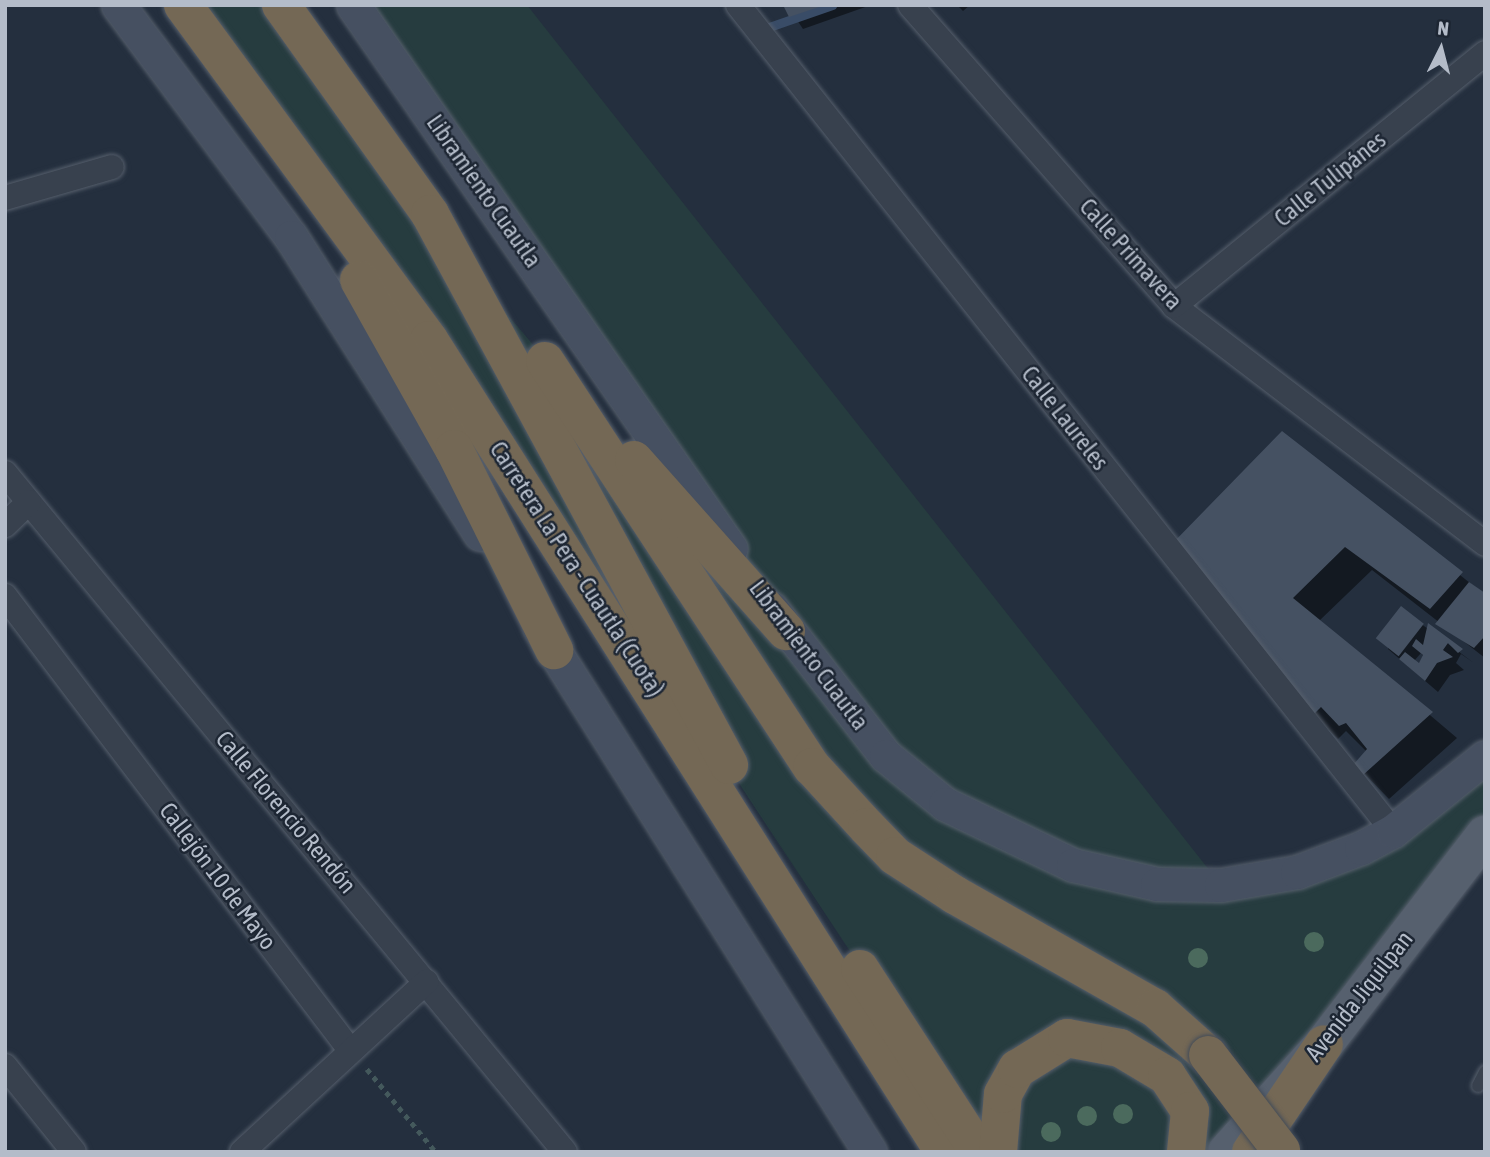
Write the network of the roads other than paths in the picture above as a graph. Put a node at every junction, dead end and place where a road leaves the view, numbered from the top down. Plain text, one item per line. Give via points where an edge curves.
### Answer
1 (118, 5) edge
2 (183, 5) edge
3 (281, 5) edge
4 (353, 5) edge
5 (738, 5) edge
6 (911, 5) edge
7 (1485, 53) edge
8 (276, 136) junction
9 (112, 167) dead end
10 (7, 196) edge
11 (430, 214) junction
12 (1174, 306) junction
13 (545, 360) junction
14 (5, 473) edge
15 (29, 502) junction
16 (5, 525) edge
17 (1485, 544) edge
18 (5, 596) edge
19 (786, 631) junction
20 (554, 650) junction
21 (1485, 757) edge
22 (1393, 831) junction
23 (1485, 835) edge
24 (426, 982) junction
25 (1324, 1044) junction
26 (350, 1049) junction
27 (5, 1066) edge
28 (1485, 1072) edge
29 (1478, 1086) dead end
30 (1271, 1151) edge
31 (74, 1152) edge
32 (242, 1152) edge
33 (565, 1152) edge
34 (870, 1152) edge
35 (944, 1152) edge
36 (979, 1152) edge
37 (998, 1152) edge
38 (1186, 1152) edge
39 (1227, 1152) edge

1 - 20 main road via 291,237
2 - 8 highway, Carretera La Pera - Cuautla (Cuota)
3 - 11 highway, Carretera La Pera - Cuautla (Cuota)
4 - 19 main road, Libramiento Cuautla
5 - 22 street, Calle Laureles
6 - 12 street, Calle Primavera
7 - 12 street, Calle Tulipánes
8 - 20 highway via 454,449
8 - 35 highway, Carretera La Pera - Cuautla (Cuota) via 429,340
9 - 10 street
11 - 13 highway
11 - 36 highway, Carretera La Pera - Cuautla (Cuota) via 742,788
12 - 17 street, Calle Primavera
13 - 19 highway
13 - 30 highway, bridge via 812,767 867,827 895,856 955,895 1155,1008 1209,1055
14 - 15 street, Calle Florencio Rendón
15 - 16 street
15 - 24 street, Calle Florencio Rendón
18 - 26 street, Callejón 10 de Mayo
19 - 22 main road, Libramiento Cuautla via 886,756 945,804 1073,865 1157,884 1221,885 1297,872
20 - 34 main road
21 - 22 main road, Libramiento Cuautla
23 - 25 main road, Avenida Jiquilpan
24 - 26 street
24 - 33 street, Calle Florencio Rendón
25 - 30 highway
25 - 39 main road, Avenida Jiquilpan
26 - 32 street
27 - 31 street
28 - 29 lane
37 - 38 highway via 1003,1094 1017,1069 1067,1038 1120,1048 1167,1076 1190,1111

